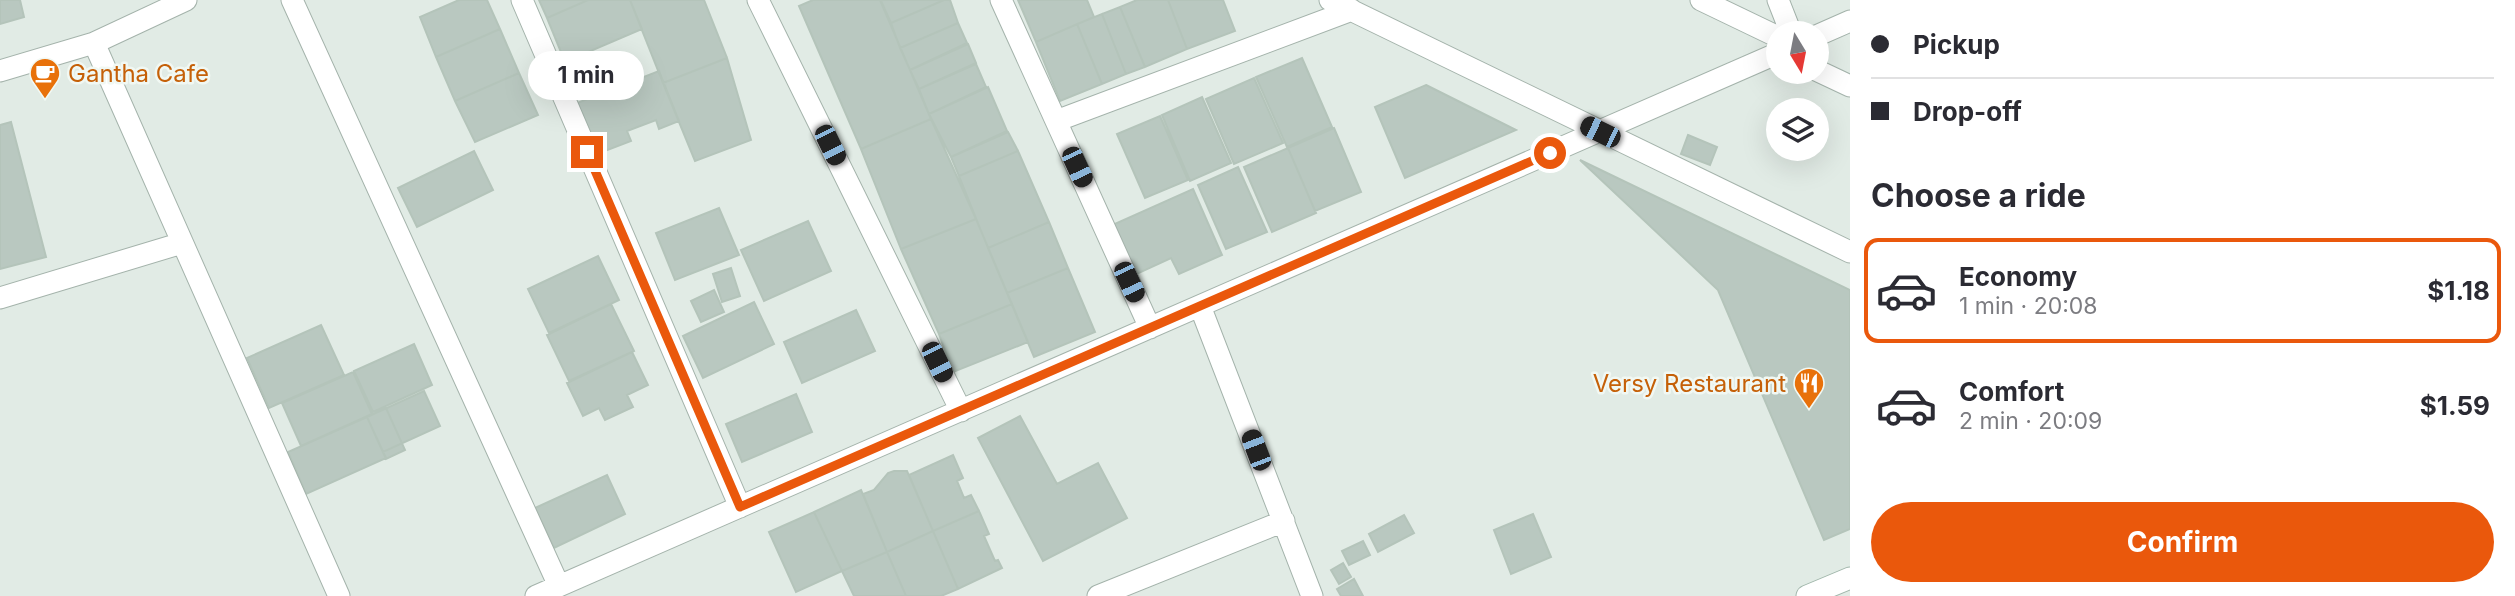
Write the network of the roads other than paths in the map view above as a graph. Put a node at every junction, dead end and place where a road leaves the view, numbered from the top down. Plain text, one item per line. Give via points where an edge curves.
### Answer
1 (186, 0) edge
2 (292, 0) edge
3 (522, 0) edge
4 (758, 0) edge
5 (1000, 0) edge
6 (1330, 0) edge
7 (1702, 0) edge
8 (1778, 0) edge
9 (1352, 10) junction
10 (1786, 21) edge
11 (1850, 21) edge
12 (1829, 30) edge
13 (1766, 31) edge
14 (94, 43) junction
15 (1766, 58) edge
16 (0, 71) edge
17 (1829, 76) edge
18 (1850, 86) edge
19 (1056, 121) junction
20 (1600, 132) junction
21 (182, 243) junction
22 (1850, 252) edge
23 (0, 298) edge
24 (1200, 306) junction
25 (1150, 328) junction
26 (961, 411) junction
27 (740, 507) junction
28 (1284, 521) junction
29 (1850, 578) edge
30 (559, 586) junction
31 (339, 596) edge
32 (536, 596) edge
33 (1098, 596) edge
34 (1312, 596) edge
35 (1807, 596) edge

1 - 14 street
2 - 30 street
3 - 27 street
4 - 26 street
5 - 19 street
6 - 9 street
7 - 13 street
8 - 10 street
9 - 19 street
9 - 20 street
11 - 12 street
14 - 16 street
14 - 21 street
15 - 20 street
17 - 18 street
19 - 25 street
20 - 22 street
20 - 24 street
21 - 23 street
21 - 31 street
24 - 25 street
24 - 28 street
25 - 26 street
26 - 27 street
27 - 30 street
28 - 33 street
28 - 34 street
29 - 35 street
30 - 32 street

